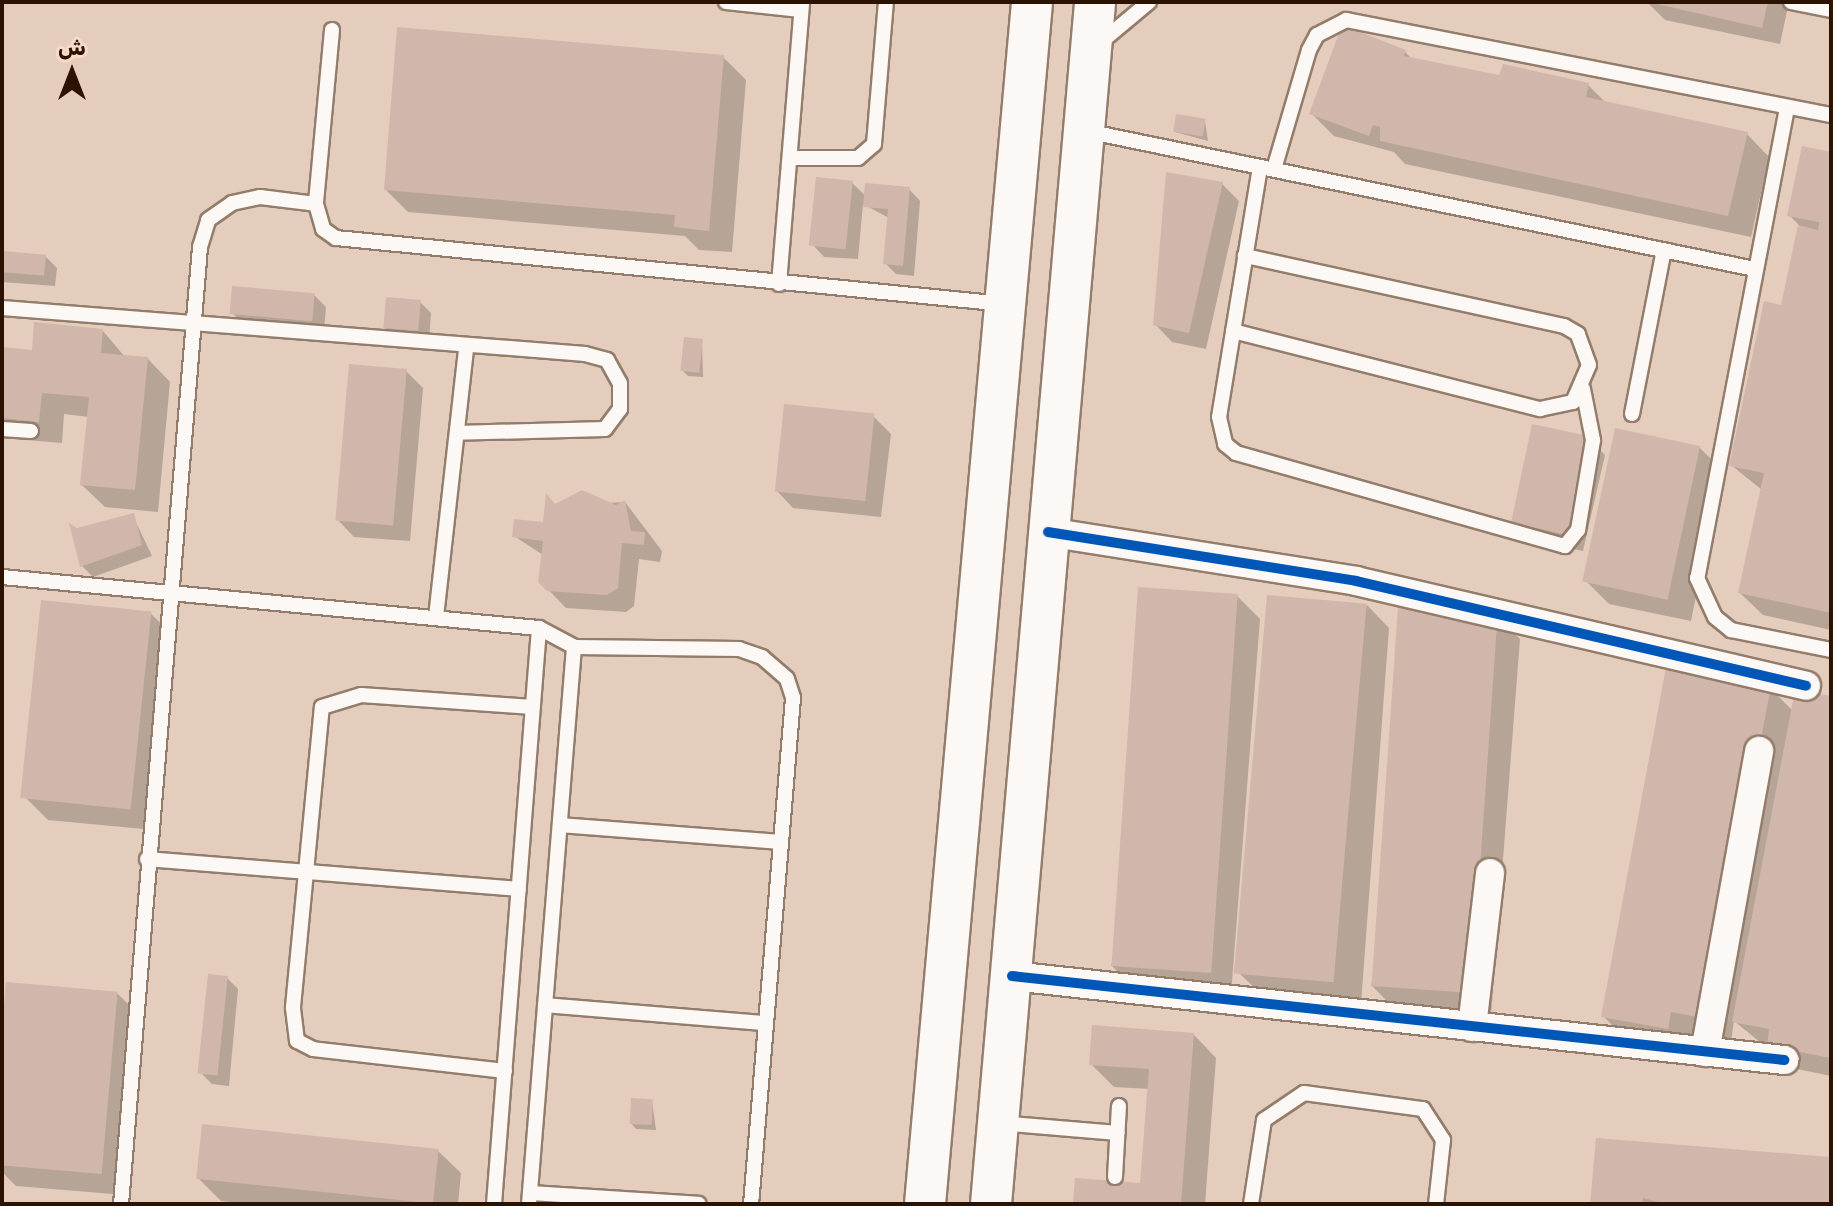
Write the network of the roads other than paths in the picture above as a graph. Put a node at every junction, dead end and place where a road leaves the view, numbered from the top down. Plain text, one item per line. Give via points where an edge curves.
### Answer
1 (726, 2) edge
2 (886, 2) edge
3 (1032, 2) edge
4 (1095, 2) edge
5 (1149, 2) edge
6 (1791, 2) edge
7 (802, 6) edge
8 (1831, 10) edge
9 (332, 30) dead end
10 (1092, 52) junction
11 (1787, 108) junction
12 (1831, 115) edge
13 (1083, 130) junction
14 (790, 158) junction
15 (1267, 168) junction
16 (316, 204) junction
17 (1664, 250) junction
18 (1245, 256) junction
19 (1755, 269) junction
20 (779, 284) junction
21 (1005, 304) junction
22 (2, 308) edge
23 (192, 327) junction
24 (1233, 331) junction
25 (466, 349) junction
26 (1583, 389) junction
27 (1632, 414) dead end
28 (2, 429) edge
29 (31, 431) dead end
30 (457, 433) junction
31 (1048, 532) junction
32 (2, 577) edge
33 (169, 592) junction
34 (436, 617) junction
35 (539, 628) junction
36 (574, 647) junction
37 (1831, 650) edge
38 (1806, 686) dead end
39 (533, 707) junction
40 (1759, 751) dead end
41 (560, 825) junction
42 (780, 842) junction
43 (147, 859) junction
44 (304, 872) junction
45 (1490, 873) dead end
46 (519, 889) junction
47 (1012, 976) junction
48 (545, 1005) junction
49 (765, 1023) junction
50 (1472, 1027) junction
51 (1705, 1052) junction
52 (1784, 1060) dead end
53 (505, 1071) junction
54 (1119, 1106) dead end
55 (999, 1123) junction
56 (1118, 1133) junction
57 (1115, 1177) dead end
58 (530, 1199) edge
59 (121, 1204) edge
60 (494, 1204) edge
61 (699, 1204) edge
62 (751, 1204) edge
63 (925, 1204) edge
64 (991, 1204) edge
65 (1251, 1204) edge
66 (1436, 1204) edge

1 - 7 lane
2 - 14 lane via 874,144 858,158
3 - 21 main road
4 - 10 main road
5 - 10 lane
6 - 8 lane
7 - 14 lane
9 - 16 lane
10 - 13 main road
11 - 12 lane
11 - 15 lane via 1346,20 1317,35
11 - 19 lane
13 - 15 lane
13 - 31 main road
14 - 20 lane
15 - 17 lane
15 - 18 lane
16 - 20 lane via 323,229 357,245
16 - 23 lane via 260,197 232,203 208,220
17 - 19 lane
17 - 27 lane
18 - 24 lane
18 - 26 lane via 1564,326 1587,348
19 - 37 lane via 1697,578 1715,617 1731,630
20 - 21 lane
21 - 63 main road
22 - 23 lane
23 - 25 lane
23 - 33 lane
24 - 26 lane via 1540,409 1557,410
24 - 26 lane via 1219,431 1236,453 1554,546 1565,546 1578,530 1593,440
25 - 30 lane
25 - 30 lane via 607,360 620,383 620,409 605,429 565,435
28 - 29 lane
30 - 34 lane
31 - 38 street via 1356,581
31 - 47 main road
32 - 33 lane
33 - 34 lane
33 - 43 lane
34 - 35 lane
35 - 36 lane
35 - 39 lane
36 - 41 lane
36 - 42 lane via 739,649 787,679 793,698
39 - 44 lane via 361,695 322,707
39 - 46 lane
40 - 51 street
41 - 42 lane
41 - 48 lane
42 - 49 lane
43 - 44 lane
43 - 59 lane
44 - 46 lane
44 - 53 lane via 292,1023 297,1041 313,1049
45 - 50 street
46 - 53 lane
47 - 50 street
47 - 55 main road
48 - 49 lane
48 - 58 lane
49 - 62 lane
50 - 51 street
51 - 52 street
53 - 60 lane
54 - 56 lane
55 - 56 lane
55 - 64 main road
56 - 57 lane
58 - 61 lane
65 - 66 lane via 1264,1120 1304,1093 1423,1109 1443,1140

